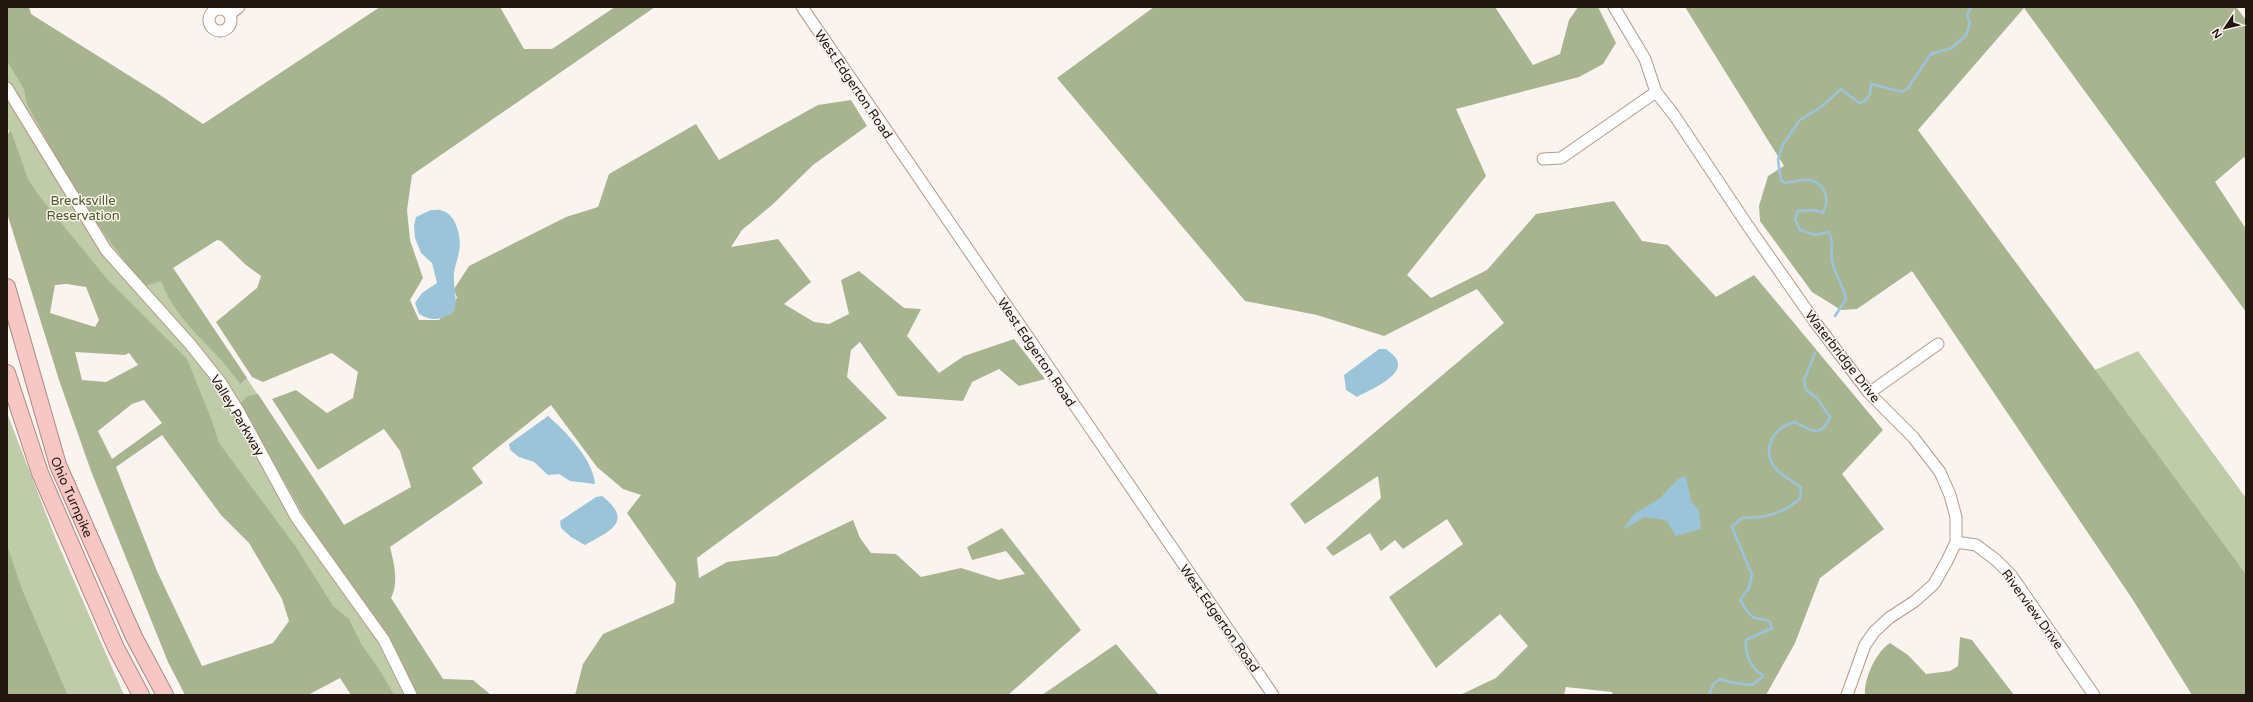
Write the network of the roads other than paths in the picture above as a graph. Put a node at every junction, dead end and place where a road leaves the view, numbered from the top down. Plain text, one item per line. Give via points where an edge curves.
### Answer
1 (239, 7) edge
2 (802, 7) edge
3 (1614, 7) edge
4 (230, 14) dead end
5 (7, 88) edge
6 (1656, 92) junction
7 (1543, 159) dead end
8 (7, 287) edge
9 (1938, 344) dead end
10 (7, 373) edge
11 (1869, 393) junction
12 (1956, 542) junction
13 (141, 695) edge
14 (165, 695) edge
15 (411, 695) edge
16 (1273, 695) edge
17 (1847, 695) edge
18 (2094, 695) edge

1 - 4 street
2 - 16 street, West Edgerton Road
3 - 6 street, Waterbridge Drive via 1645,59
5 - 15 street, Valley Parkway via 106,250 221,383 240,412 296,517 384,640
6 - 7 street via 1562,158
6 - 11 street, Waterbridge Drive via 1807,310
8 - 14 highway, Ohio Turnpike via 58,464 134,637
9 - 11 street
10 - 13 highway, Ohio Turnpike via 40,473 116,648
11 - 12 street, Waterbridge Drive via 1913,437 1940,472 1956,517
12 - 17 street, Waterbridge Drive via 1934,584 1915,602 1889,618 1874,632 1865,645
12 - 18 street, Riverview Drive via 1976,545 2011,575

